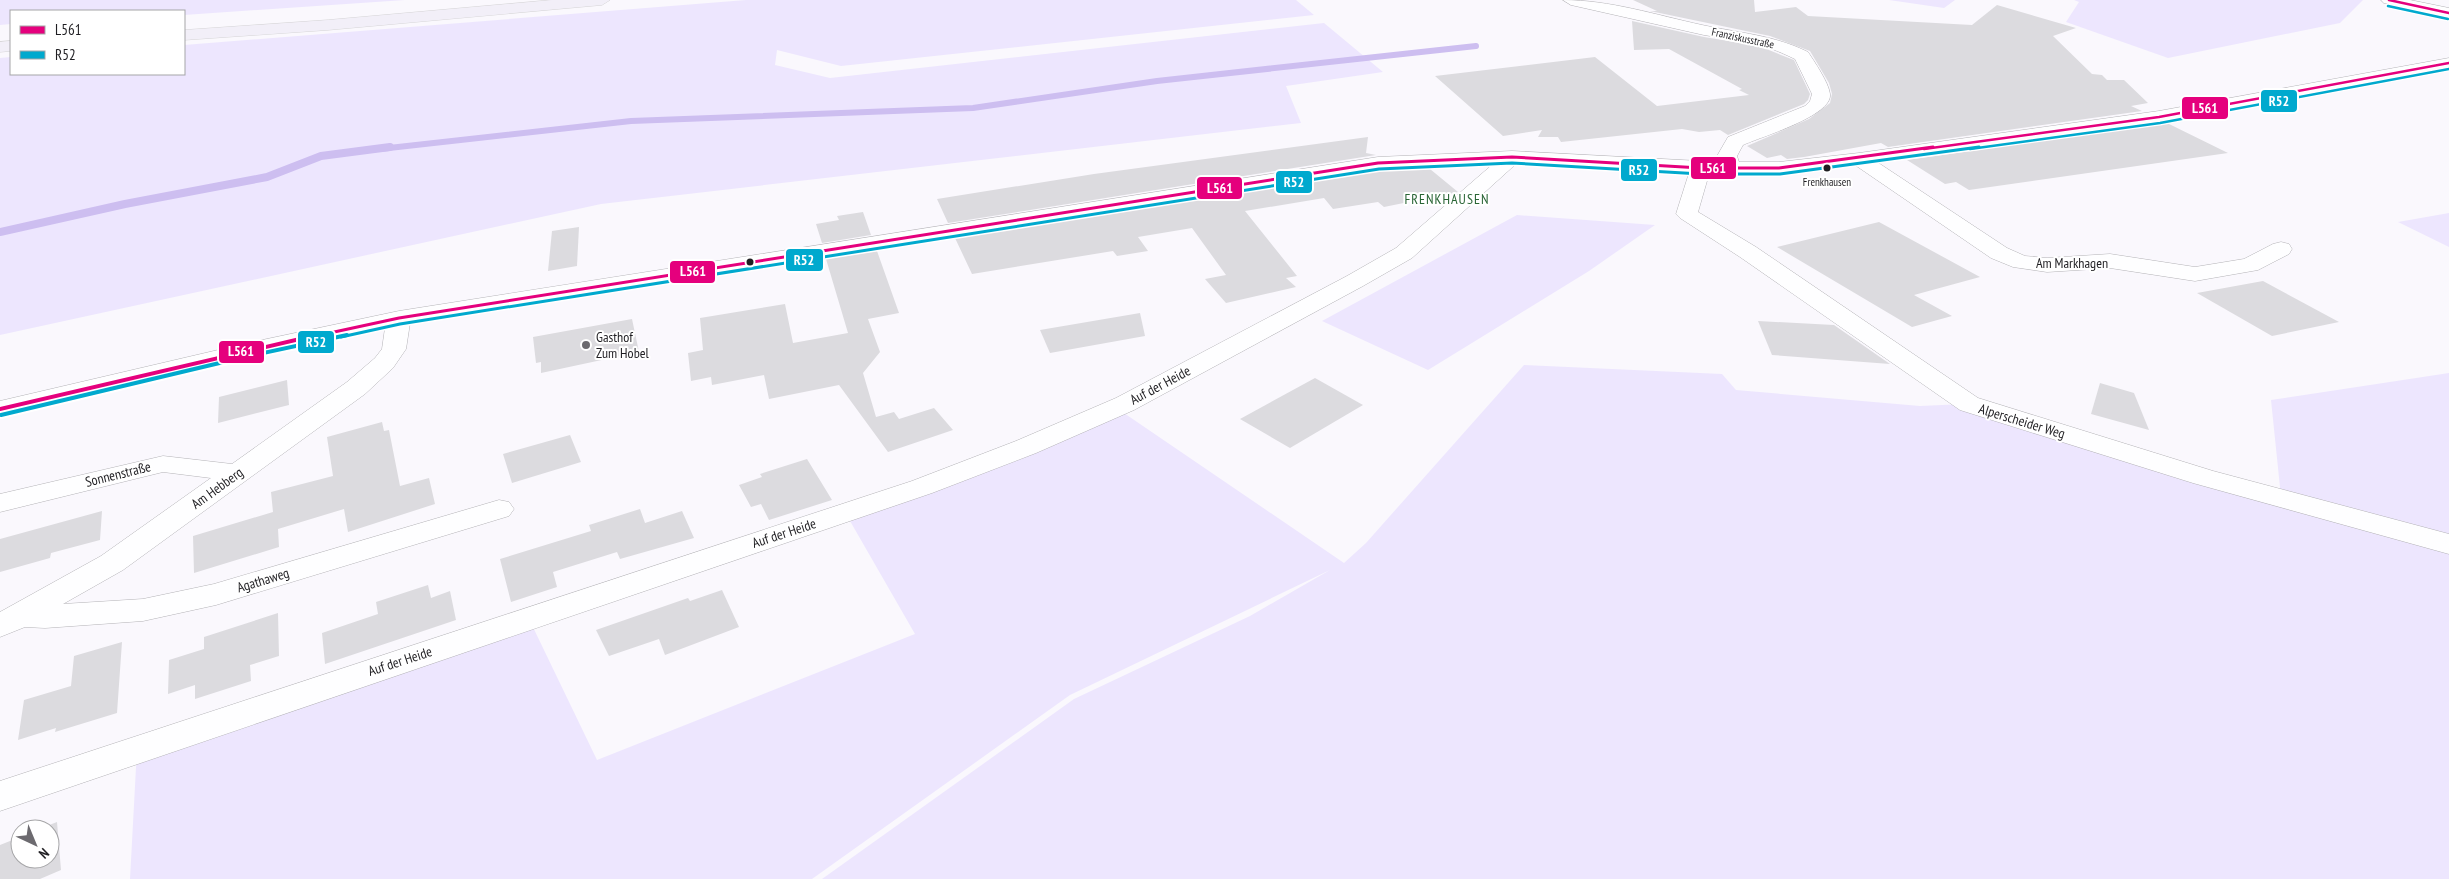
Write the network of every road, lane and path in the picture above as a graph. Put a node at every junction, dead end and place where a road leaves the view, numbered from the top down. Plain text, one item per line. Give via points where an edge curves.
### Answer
1 (467, 0) edge
2 (602, 0) edge
3 (1571, 0) edge
4 (2389, 0) edge
5 (2449, 13) edge
6 (185, 21) edge
7 (185, 35) edge
8 (2449, 63) edge
9 (1512, 157) junction
10 (1859, 159) junction
11 (1701, 168) junction
12 (1731, 168) junction
13 (2281, 249) dead end
14 (399, 318) junction
15 (0, 409) edge
16 (237, 473) junction
17 (0, 503) edge
18 (499, 509) dead end
19 (2449, 544) edge
20 (10, 620) edge
21 (0, 796) edge

1 - 6 highway
2 - 7 highway
3 - 12 street, Franziskusstraße via 1763,40 1802,56 1818,86 1819,103 1811,110 1735,141 1727,156
4 - 5 street
8 - 10 street via 2159,117
9 - 11 street
9 - 14 street via 1378,163
9 - 21 street, Auf der Heide via 1404,253 1125,404 1026,447 922,487
10 - 12 street via 1779,168
10 - 13 street, Am Markhagen via 2000,253 2021,262 2047,266 2110,261 2196,274 2250,265
11 - 12 street
11 - 19 street, Alperscheider Weg via 1687,214 1748,252 1969,404 2203,477
14 - 15 street
14 - 16 street, Am Hebberg via 394,349 384,363 356,388
16 - 17 street, Sonnenstraße via 162,464
16 - 20 street, Am Hebberg via 112,563
18 - 20 street, Agathaweg via 216,594 143,610

